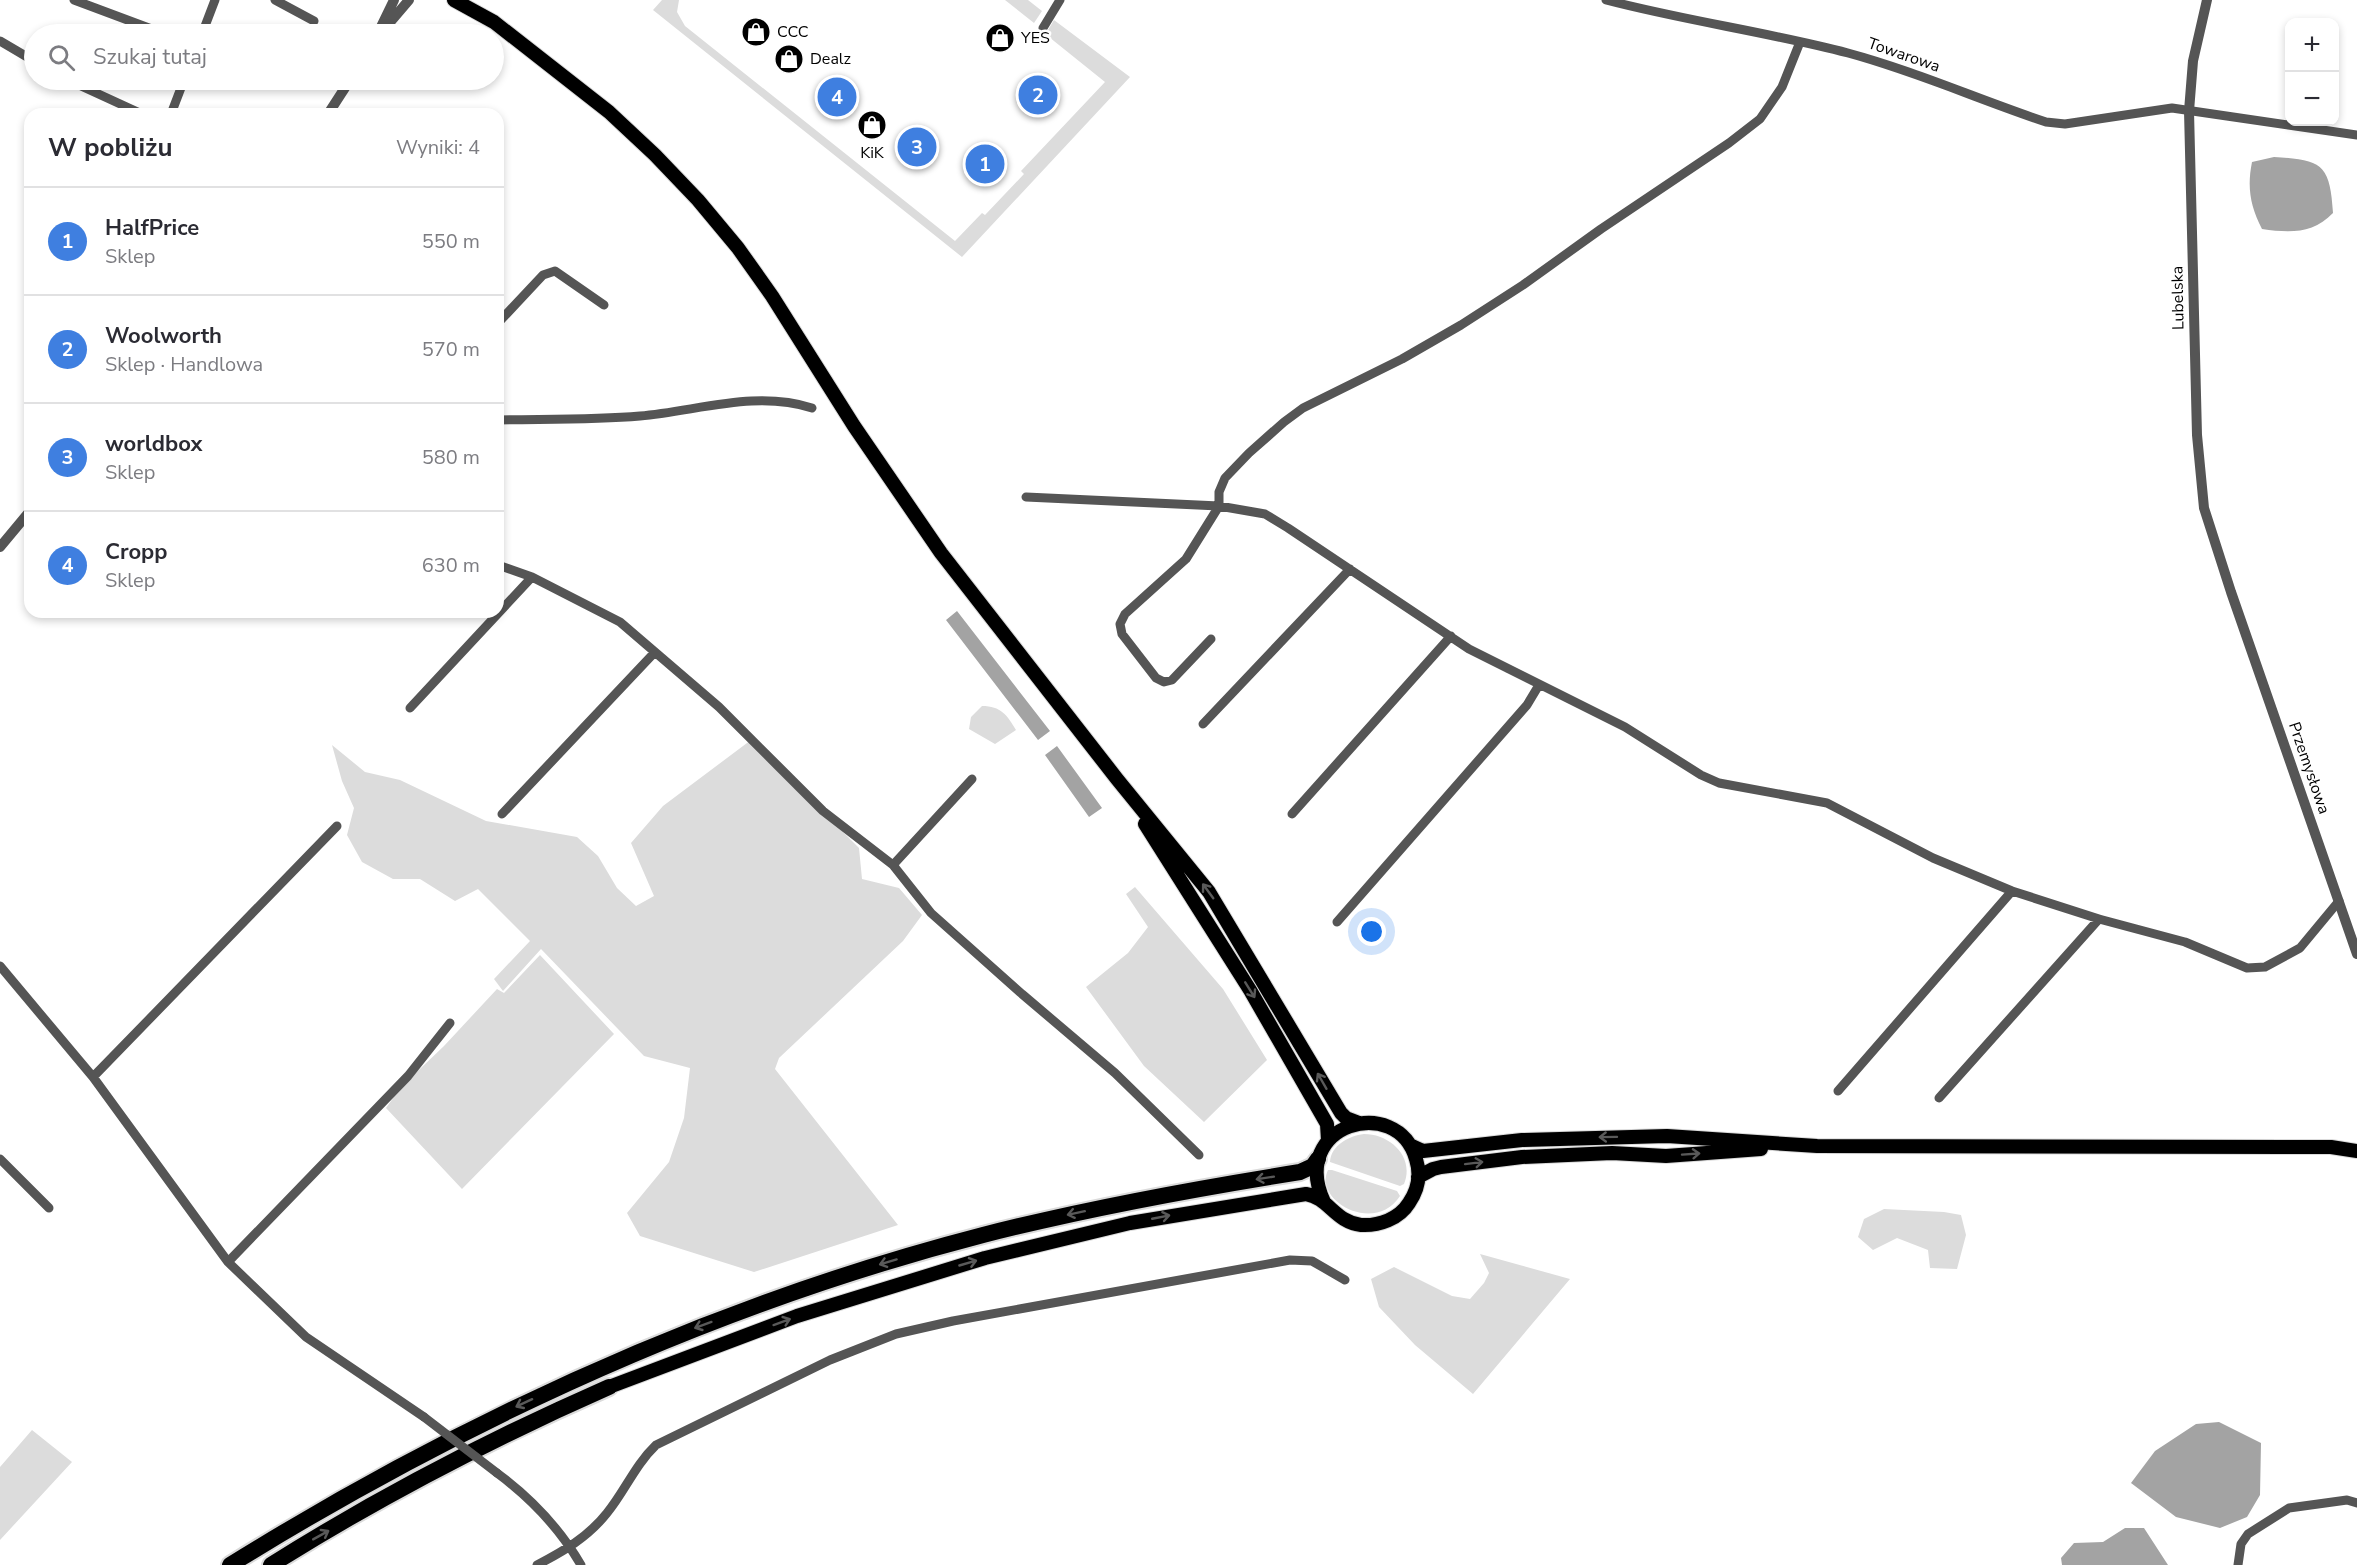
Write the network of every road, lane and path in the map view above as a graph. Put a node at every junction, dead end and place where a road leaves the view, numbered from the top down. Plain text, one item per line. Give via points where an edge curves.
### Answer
1 (74, 0) edge
2 (215, 0) edge
3 (274, 0) edge
4 (394, 0) edge
5 (409, 0) edge
6 (454, 0) edge
7 (472, 0) edge
8 (1060, 0) edge
9 (1606, 0) edge
10 (2207, 0) edge
11 (314, 21) dead end
12 (494, 22) junction
13 (138, 24) edge
14 (206, 24) edge
15 (383, 24) edge
16 (388, 24) edge
17 (497, 24) edge
18 (1043, 28) dead end
19 (504, 30) edge
20 (0, 41) edge
21 (1800, 42) junction
22 (24, 55) edge
23 (89, 90) edge
24 (180, 90) edge
25 (344, 90) edge
26 (128, 108) edge
27 (173, 108) edge
28 (332, 108) edge
29 (2189, 111) junction
30 (2357, 135) edge
31 (604, 305) dead end
32 (504, 317) edge
33 (812, 408) dead end
34 (504, 420) edge
35 (1026, 497) dead end
36 (1219, 506) junction
37 (24, 518) edge
38 (0, 547) edge
39 (504, 567) edge
40 (1350, 569) junction
41 (532, 577) junction
42 (2231, 592) joint
43 (504, 607) edge
44 (494, 618) edge
45 (1451, 636) junction
46 (1211, 639) dead end
47 (655, 652) junction
48 (1539, 685) junction
49 (410, 708) dead end
50 (1203, 724) dead end
51 (972, 779) dead end
52 (1117, 779) junction
53 (502, 814) dead end
54 (1292, 814) dead end
55 (337, 826) dead end
56 (893, 866) junction
57 (2012, 891) junction
58 (2339, 901) junction
59 (2099, 919) junction
60 (1337, 922) dead end
61 (2357, 954) edge
62 (0, 966) edge
63 (450, 1023) dead end
64 (93, 1077) junction
65 (1838, 1091) dead end
66 (1939, 1098) dead end
67 (1359, 1123) junction
68 (1328, 1140) junction
69 (2357, 1144) edge
70 (1410, 1145) junction
71 (1817, 1146) junction
72 (2331, 1147) junction
73 (2357, 1151) edge
74 (1199, 1155) dead end
75 (0, 1159) edge
76 (1318, 1159) junction
77 (1418, 1177) junction
78 (1324, 1202) junction
79 (49, 1208) dead end
80 (228, 1262) junction
81 (1345, 1280) dead end
82 (609, 1387) joint
83 (2357, 1503) edge
84 (571, 1547) junction
85 (230, 1565) edge
86 (271, 1565) edge
87 (537, 1565) edge
88 (581, 1565) edge
89 (2238, 1565) edge

1 - 13 street
2 - 14 street
3 - 11 street
4 - 15 street
5 - 16 street
6 - 12 main road
7 - 12 main road
8 - 18 street
9 - 21 street, Towarowa
10 - 29 street, Lubelska via 2193,61
12 - 17 main road
19 - 52 main road via 617,119 711,216 772,296 941,553
20 - 22 street
21 - 29 street, Towarowa via 1901,69 2046,122 2065,124 2172,108
21 - 36 street via 1782,87 1760,120 1461,325 1303,408 1225,478
23 - 26 street
24 - 27 street
25 - 28 street
29 - 30 street
29 - 42 street, Lubelska via 2199,471 2204,508
31 - 32 street via 555,271 543,275
33 - 34 street via 783,400 753,399 640,416
35 - 36 street
36 - 40 street via 1264,514
36 - 46 street via 1186,559 1125,614 1120,624 1122,634 1156,678 1164,682 1172,680
37 - 38 street
39 - 41 street
40 - 45 street
40 - 50 street
41 - 43 street
41 - 47 street via 620,622
42 - 58 street, Przemysłowa
44 - 49 street
45 - 48 street
45 - 54 street
47 - 53 street
47 - 56 street via 719,707 823,811
48 - 57 street via 1625,727 1719,783 1827,803 1933,858
48 - 60 street via 1527,705
51 - 56 street
67 -> 52 main road via 1341,1113 1209,892
52 -> 68 main road via 1272,1027 1327,1124
55 - 64 street
56 - 74 street via 931,913 1115,1073
57 - 59 street
57 - 65 street
58 - 59 street via 2300,948 2265,967 2247,968 2185,942
58 - 61 street, Przemysłowa
59 - 66 street
62 - 64 street
63 - 80 street via 408,1076
64 - 80 street
67 - 68 main road
67 - 70 main road via 1388,1127
68 - 76 main road
69 - 72 main road
71 -> 70 main road via 1667,1136 1522,1140 1423,1151
70 - 77 main road
71 - 72 main road
77 -> 71 main road via 1441,1167 1522,1157 1612,1153 1666,1156
72 - 73 main road
75 - 79 street
76 - 78 main road via 1316,1176
76 -> 85 highway via 1300,1172 1143,1199 982,1235 855,1273 694,1329 496,1416 345,1497
77 - 78 main road via 1408,1206 1385,1222 1351,1222 1333,1213
82 -> 78 main road via 797,1316 1052,1240 1299,1194 1312,1195
80 - 84 street, bridge via 306,1337 424,1417 534,1503
81 - 84 street via 1312,1261 1290,1260 896,1334 830,1360 656,1445 636,1468 609,1512
86 -> 82 highway via 485,1445
83 - 89 street via 2347,1500 2289,1508 2248,1534 2241,1544
84 - 87 street
84 - 88 street

